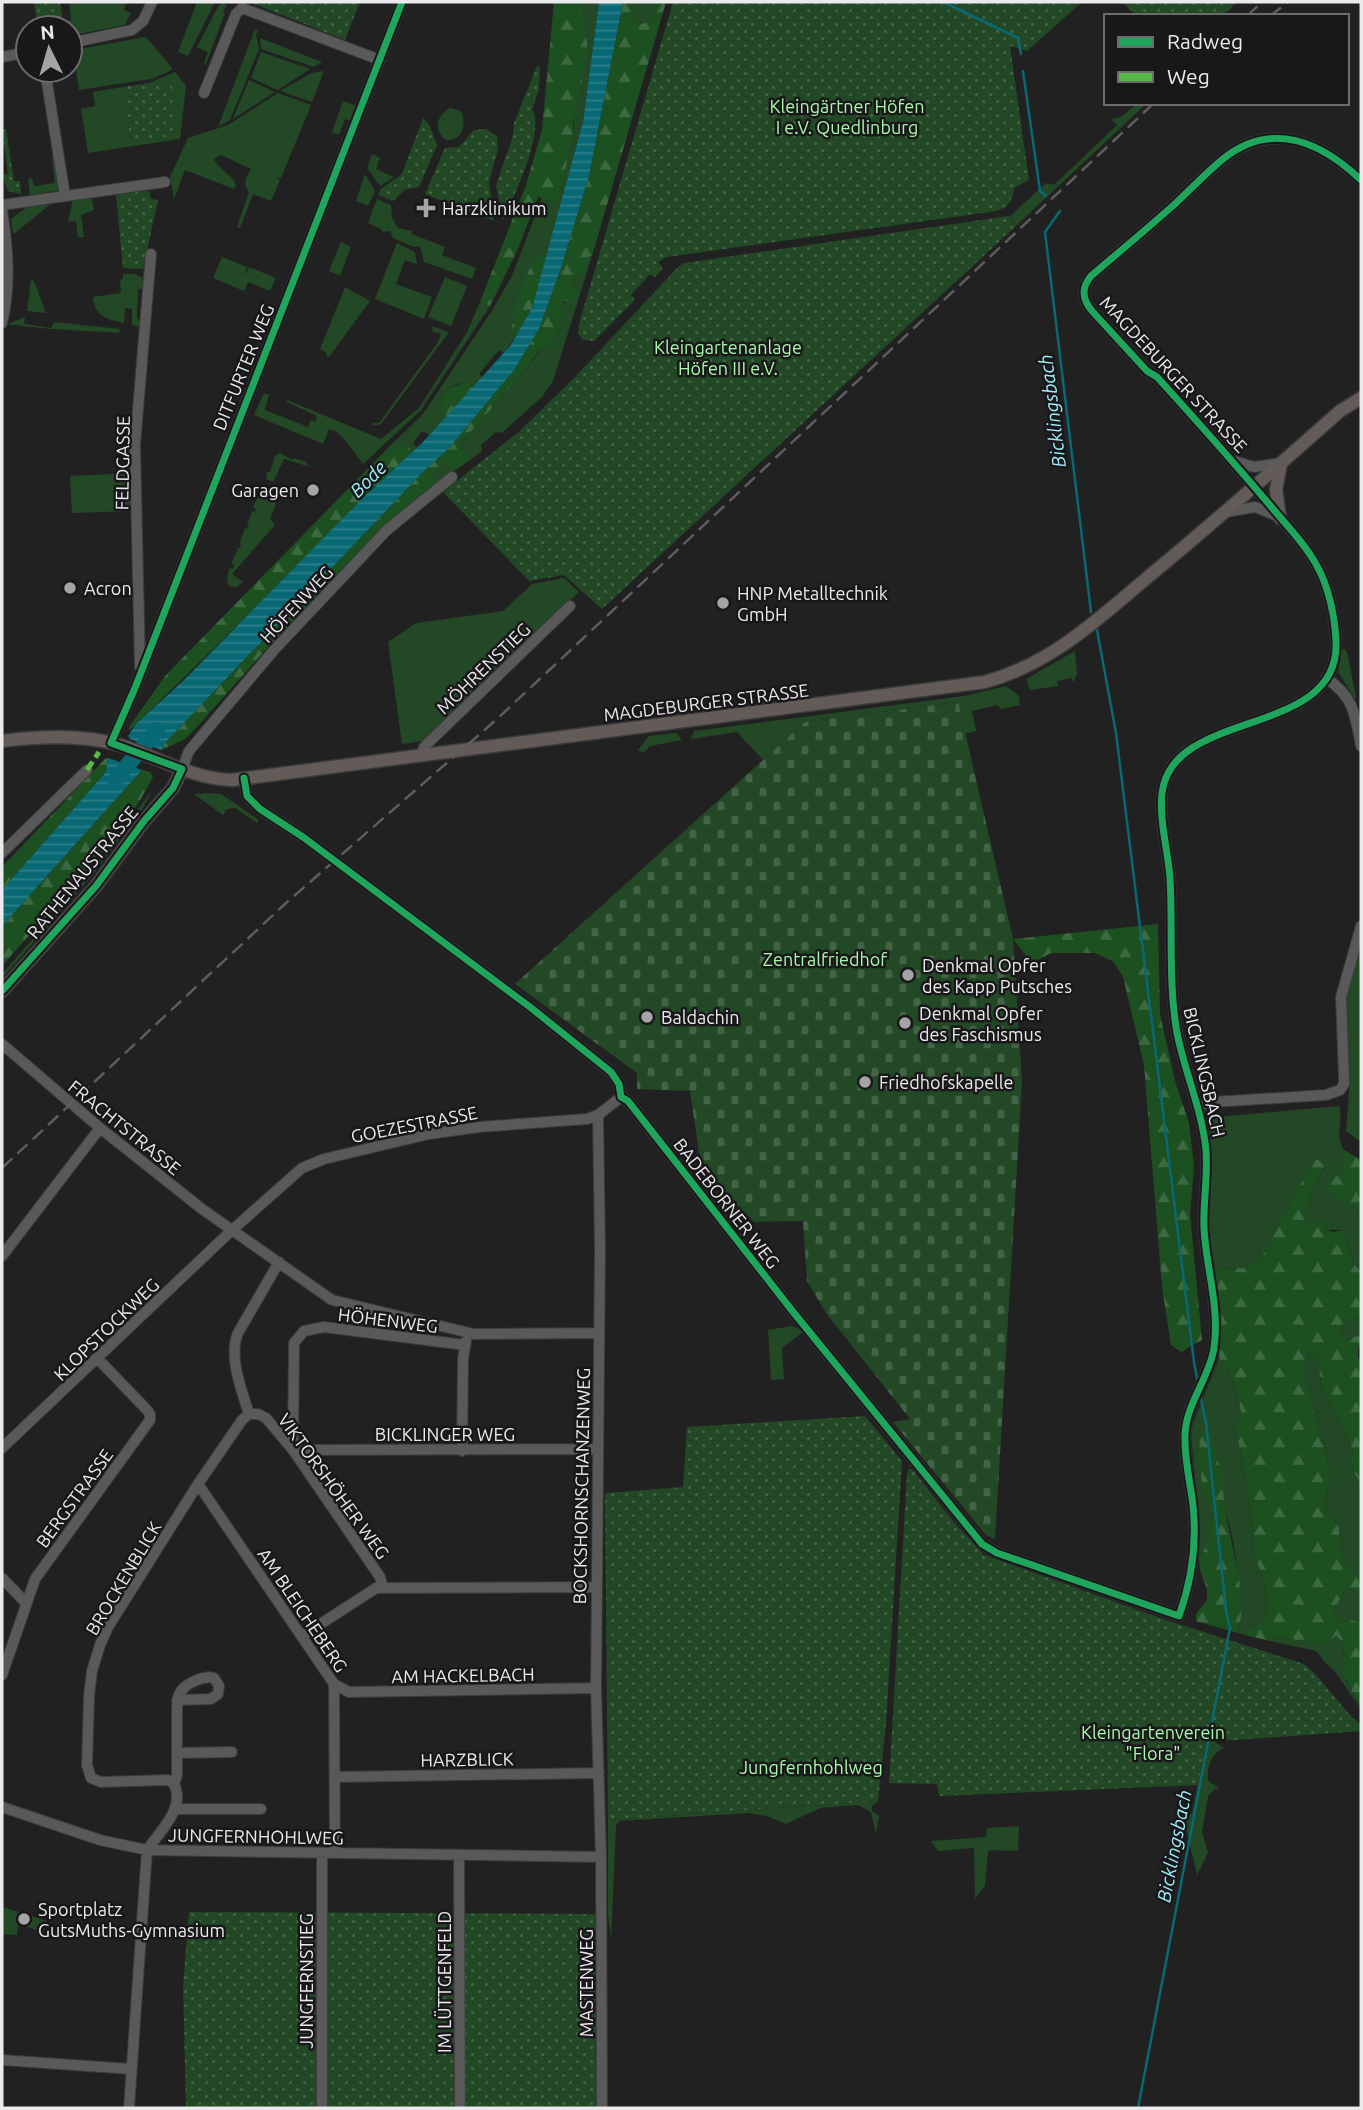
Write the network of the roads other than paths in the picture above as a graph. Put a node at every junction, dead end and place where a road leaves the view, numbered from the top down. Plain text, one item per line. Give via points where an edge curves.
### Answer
1 (152, 2) edge
2 (402, 2) edge
3 (84, 41) edge
4 (380, 60) junction
5 (47, 84) edge
6 (204, 93) dead end
7 (1361, 180) edge
8 (165, 182) dead end
9 (65, 196) junction
10 (2, 205) edge
11 (2, 210) edge
12 (150, 254) dead end
13 (5, 279) edge
14 (2, 323) edge
15 (1361, 398) edge
16 (1233, 461) junction
17 (1281, 463) junction
18 (452, 477) dead end
19 (1254, 486) junction
20 (1225, 512) junction
21 (1280, 518) junction
22 (570, 606) dead end
23 (140, 674) junction
24 (1326, 678) junction
25 (2, 741) edge
26 (116, 744) junction
27 (1361, 746) edge
28 (422, 754) junction
29 (182, 769) junction
30 (87, 770) dead end
31 (244, 778) junction
32 (2, 853) edge
33 (1361, 926) edge
34 (2, 991) edge
35 (2, 1044) edge
36 (621, 1097) junction
37 (1197, 1105) junction
38 (598, 1115) junction
39 (100, 1128) junction
40 (231, 1231) junction
41 (2, 1256) edge
42 (279, 1262) junction
43 (598, 1333) junction
44 (474, 1334) junction
45 (465, 1345) junction
46 (98, 1359) junction
47 (248, 1414) junction
48 (2, 1448) edge
49 (597, 1449) junction
50 (293, 1450) junction
51 (462, 1451) junction
52 (198, 1484) junction
53 (2, 1578) edge
54 (596, 1587) junction
55 (383, 1588) junction
56 (1184, 1602) joint
57 (26, 1603) junction
58 (302, 1636) junction
59 (2, 1675) edge
60 (334, 1684) junction
61 (596, 1688) junction
62 (177, 1700) dead end
63 (232, 1752) dead end
64 (178, 1753) junction
65 (599, 1773) junction
66 (335, 1777) junction
67 (174, 1784) junction
68 (2, 1807) edge
69 (176, 1809) junction
70 (261, 1809) dead end
71 (147, 1850) junction
72 (321, 1853) junction
73 (335, 1853) junction
74 (460, 1856) junction
75 (601, 1857) junction
76 (2, 2060) edge
77 (131, 2069) junction
78 (129, 2108) edge
79 (322, 2108) edge
80 (460, 2108) edge
81 (602, 2108) edge

1 - 3 street via 143,21 132,30
2 - 4 street, DITFURTER WEG
4 - 6 street via 242,8
4 - 23 street, DITFURTER WEG
5 - 9 street
7 - 16 street, MAGDEBURGER STRASSE via 1334,157 1306,143 1277,139 1249,144 1223,160 1084,286 1084,299 1091,311
8 - 9 street
9 - 10 street
11 - 13 street via 7,244
12 - 23 street, FELDGASSE via 135,445
13 - 14 street
15 - 17 main road, MAGDEBURGER STRASSE
16 - 17 street, MAGDEBURGER STRASSE via 1254,467
16 - 19 street, MAGDEBURGER STRASSE
17 - 19 main road, MAGDEBURGER STRASSE
17 - 21 main road via 1276,490
18 - 29 street, HÖFENWEG via 387,530 274,650 189,751
19 - 20 main road, MAGDEBURGER STRASSE
19 - 21 street
20 - 21 street via 1255,507
20 - 28 main road, MAGDEBURGER STRASSE via 1075,639 1000,678 955,688
21 - 24 street via 1308,551 1325,583 1336,645
22 - 28 street, MÖHRENSTIEG via 424,747
23 - 26 street, DITFURTER WEG
24 - 27 street via 1349,699
24 - 37 street, BICKLINGSBACH via 1303,701 1187,752 1169,771 1163,787 1172,995
25 - 26 main road, MAGDEBURGER STRASSE via 73,737
26 - 29 main road, MAGDEBURGER STRASSE
28 - 31 main road, MAGDEBURGER STRASSE
29 - 31 main road, MAGDEBURGER STRASSE via 211,779
29 - 34 main road, RATHENAUSTRASSE via 173,788 96,886
30 - 32 street
31 - 36 street, BADEBORNER WEG via 247,796 260,809 545,1018 611,1072
33 - 37 street via 1341,997 1345,1076 1340,1090 1326,1095
35 - 39 street, FRACHTSTRASSE
36 - 38 street, GOEZESTRASSE
36 - 56 street, BADEBORNER WEG via 982,1544 1179,1616
37 - 56 street, BICKLINGSBACH via 1206,1150 1204,1222 1215,1318 1212,1359 1188,1414 1185,1436 1195,1537
38 - 40 street, GOEZESTRASSE via 429,1133 324,1159 291,1175
38 - 43 street, BOCKSHORNSCHANZENWEG
39 - 40 street, FRACHTSTRASSE
39 - 41 street
40 - 42 street, FRACHTSTRASSE
40 - 46 street, KLOPSTOCKWEG
42 - 44 street, FRACHTSTRASSE via 338,1303
42 - 47 street via 236,1339
43 - 44 street, FRACHTSTRASSE
43 - 49 street, BOCKSHORNSCHANZENWEG
44 - 45 street
45 - 50 street, HÖHENWEG via 324,1327 302,1333 293,1348
45 - 51 street
46 - 48 street, KLOPSTOCKWEG
46 - 57 street, BERGSTRASSE via 147,1410 150,1420 35,1579
47 - 50 street, VIKTORSHÖHER WEG via 266,1418
47 - 52 street, BROCKENBLICK
49 - 51 street, BICKLINGER WEG
49 - 54 street, BOCKSHORNSCHANZENWEG
50 - 51 street, BICKLINGER WEG
50 - 55 street, VIKTORSHÖHER WEG
52 - 58 street, AM BLEICHEBERG
52 - 67 street, BROCKENBLICK via 104,1636 89,1696 87,1765 91,1778 102,1782 168,1780
53 - 57 street
54 - 55 street
54 - 61 street, BOCKSHORNSCHANZENWEG
55 - 58 street via 373,1589
57 - 59 street, BERGSTRASSE
58 - 60 street, AM BLEICHEBERG
60 - 61 street, AM HACKELBACH via 352,1693
60 - 66 street, AM BLEICHEBERG
61 - 65 street, BOCKSHORNSCHANZENWEG
62 - 64 street
63 - 64 street
64 - 67 street
65 - 66 street, HARZBLICK
65 - 75 street, BOCKSHORNSCHANZENWEG
66 - 73 street, AM BLEICHEBERG
67 - 69 street
68 - 71 street, JUNGFERNHOHLWEG via 100,1840
69 - 70 street
69 - 71 street
71 - 72 street, JUNGFERNHOHLWEG
71 - 77 street
72 - 73 street, JUNGFERNHOHLWEG
72 - 79 street, JUNGFERNSTIEG
73 - 74 street, JUNGFERNHOHLWEG
74 - 75 street, JUNGFERNHOHLWEG
74 - 80 street, IM LÜTTGENFELD
75 - 81 street, MASTENWEG
76 - 77 street
77 - 78 street

